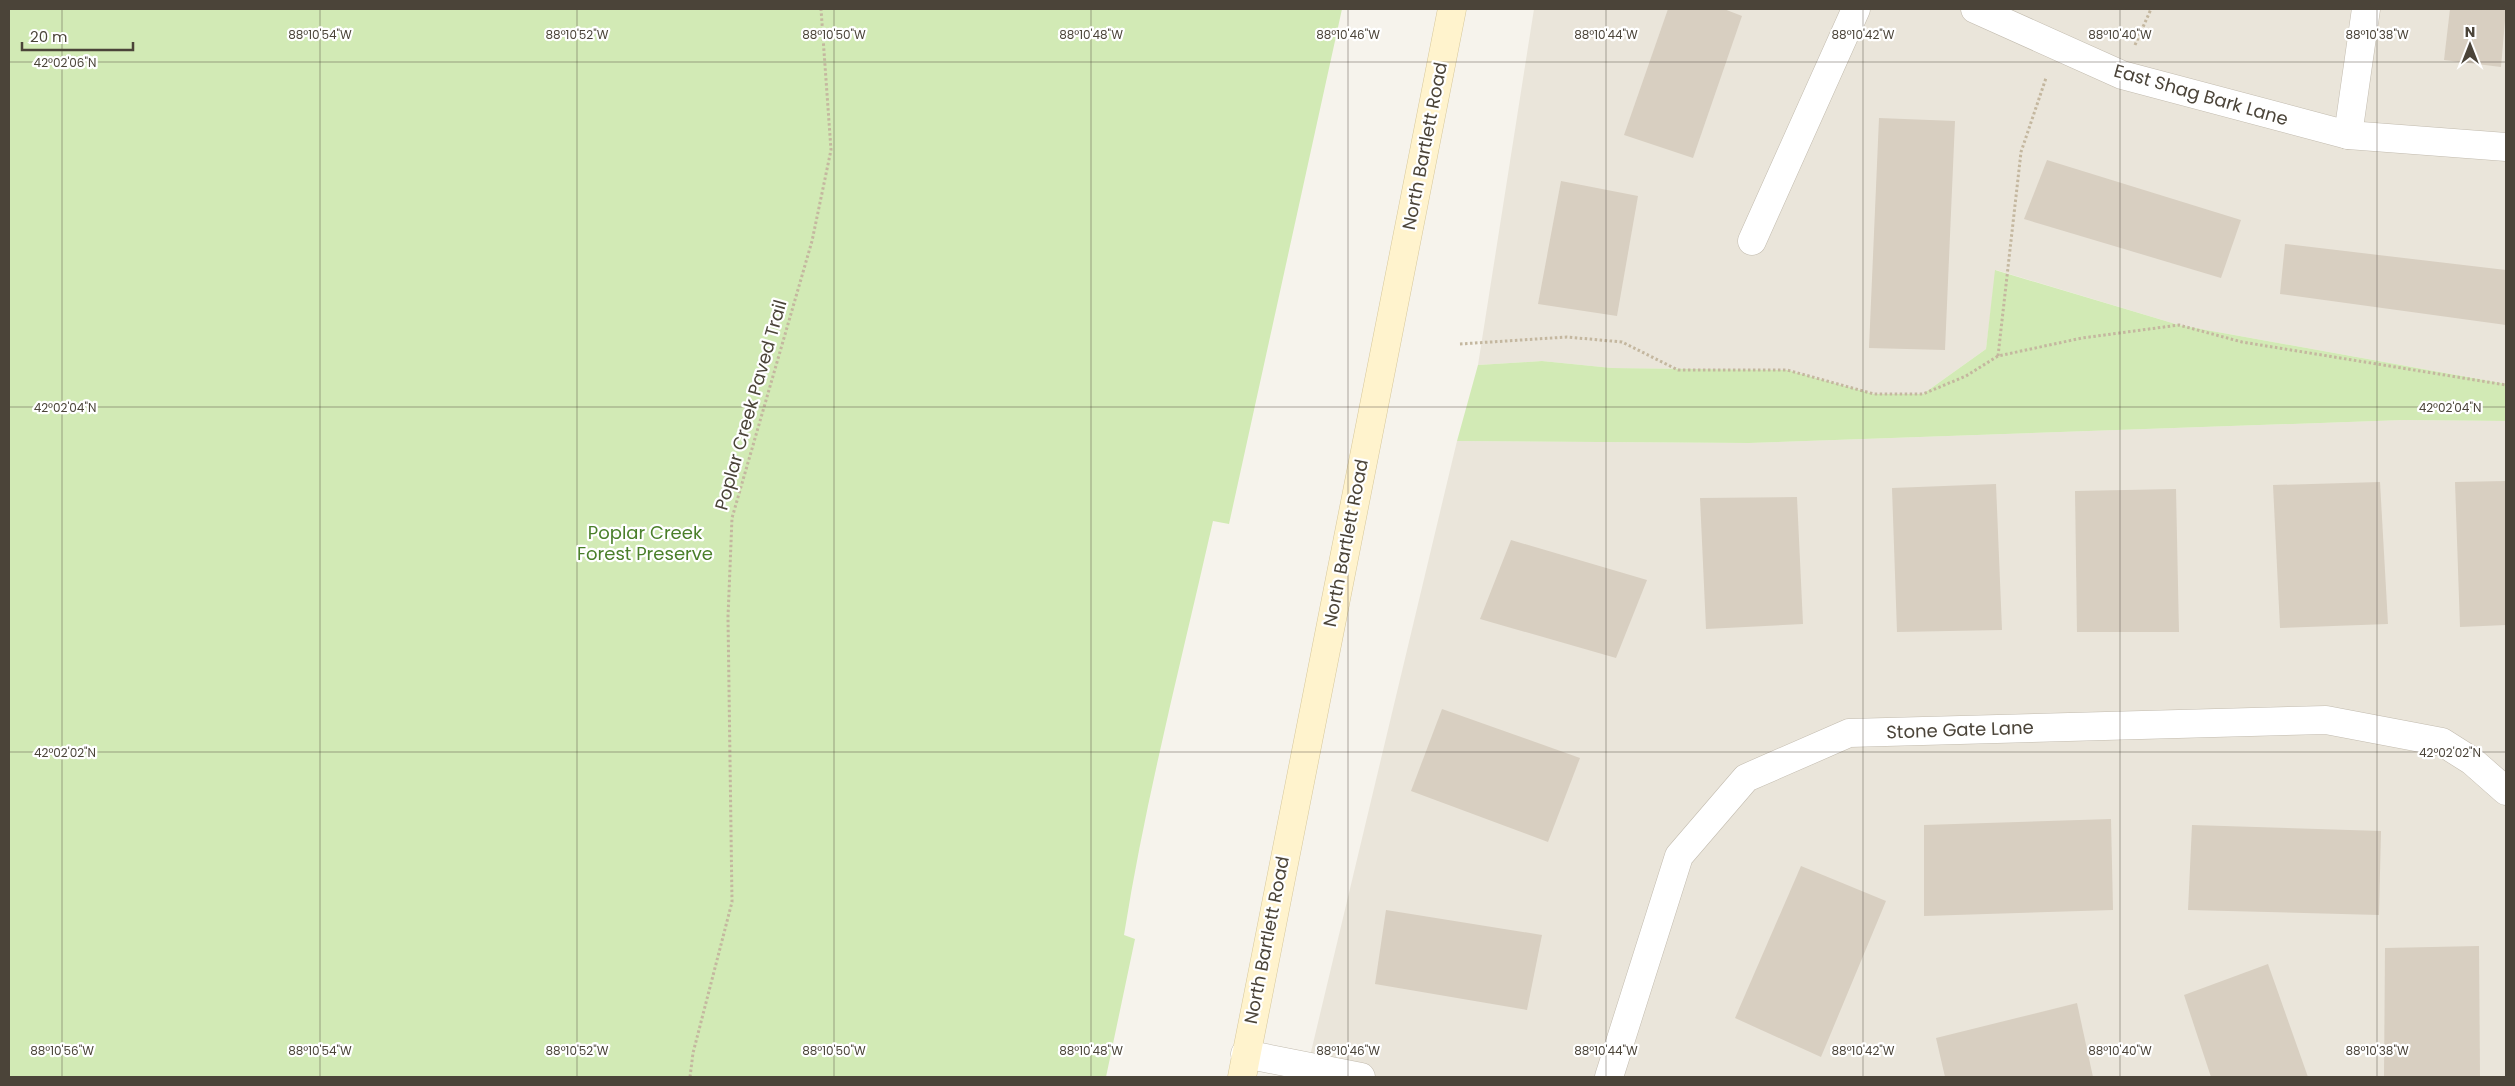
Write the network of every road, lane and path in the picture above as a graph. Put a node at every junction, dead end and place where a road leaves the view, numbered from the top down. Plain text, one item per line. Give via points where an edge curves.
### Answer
1 (821, 9) edge
2 (1452, 9) edge
3 (1856, 9) edge
4 (1975, 9) edge
5 (2366, 9) edge
6 (2058, 47) junction
7 (2348, 135) junction
8 (2506, 147) edge
9 (1752, 241) dead end
10 (1460, 344) dead end
11 (1998, 356) junction
12 (2506, 385) edge
13 (2504, 786) edge
14 (1243, 1066) edge
15 (690, 1077) edge
16 (1362, 1077) edge
17 (1609, 1077) edge

1 - 15 path, Poplar Creek Paved Trail via 831,150 812,241 732,518 728,617 732,902 692,1053
2 - 14 street, North Bartlett Road
3 - 9 street
4 - 6 street, East Shag Bark Lane
5 - 7 street
6 - 7 street, East Shag Bark Lane via 2122,75
6 - 11 path via 2021,152
7 - 8 street, East Shag Bark Lane
10 - 11 path via 1567,337 1622,342 1678,370 1787,370 1874,394 1923,394 1966,376
11 - 12 path via 2082,338 2179,326 2242,342
13 - 17 street, Stone Gate Lane via 2442,742 2326,720 1849,733 1746,778 1679,856
14 - 16 street

